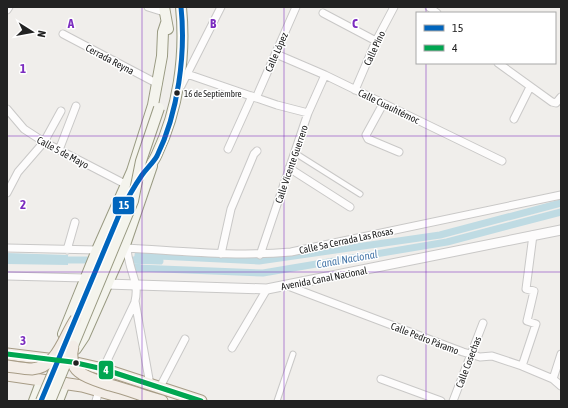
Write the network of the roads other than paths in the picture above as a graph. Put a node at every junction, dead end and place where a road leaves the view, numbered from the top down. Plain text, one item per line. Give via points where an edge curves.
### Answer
1 (9, 7) edge
2 (148, 7) edge
3 (181, 7) edge
4 (221, 7) edge
5 (296, 7) edge
6 (394, 7) edge
7 (7, 10) edge
8 (164, 10) edge
9 (323, 12) dead end
10 (166, 23) junction
11 (63, 34) dead end
12 (376, 41) junction
13 (276, 54) junction
14 (499, 64) edge
15 (187, 74) junction
16 (325, 75) junction
17 (158, 84) junction
18 (530, 87) junction
19 (355, 90) junction
20 (176, 95) junction
21 (254, 97) junction
22 (560, 99) edge
23 (384, 104) junction
24 (76, 106) dead end
25 (7, 109) edge
26 (61, 111) dead end
27 (308, 113) junction
28 (514, 119) dead end
29 (44, 142) junction
30 (228, 149) dead end
31 (59, 150) junction
32 (257, 151) dead end
33 (294, 152) junction
34 (399, 152) dead end
35 (502, 161) dead end
36 (153, 163) junction
37 (289, 168) junction
38 (126, 185) junction
39 (7, 193) edge
40 (360, 194) dead end
41 (561, 195) edge
42 (350, 207) dead end
43 (75, 222) dead end
44 (561, 230) edge
45 (533, 235) junction
46 (127, 245) junction
47 (7, 248) edge
48 (67, 250) junction
49 (97, 250) junction
50 (221, 254) junction
51 (260, 255) junction
52 (7, 276) edge
53 (85, 278) junction
54 (106, 284) junction
55 (137, 284) junction
56 (288, 286) junction
57 (267, 289) junction
58 (135, 301) junction
59 (76, 319) junction
60 (483, 324) dead end
61 (65, 328) junction
62 (84, 337) junction
63 (186, 339) dead end
64 (73, 346) junction
65 (232, 348) dead end
66 (7, 354) edge
67 (294, 354) dead end
68 (470, 354) junction
69 (561, 354) edge
70 (51, 360) junction
71 (72, 362) junction
72 (7, 366) edge
73 (522, 366) junction
74 (103, 369) junction
75 (7, 375) edge
76 (149, 379) dead end
77 (381, 379) dead end
78 (553, 379) junction
79 (42, 380) junction
80 (65, 383) junction
81 (561, 386) edge
82 (160, 387) junction
83 (98, 396) edge
84 (34, 401) edge
85 (41, 401) edge
86 (50, 401) edge
87 (58, 401) edge
88 (135, 401) edge
89 (162, 401) edge
90 (201, 401) edge
91 (277, 401) edge
92 (441, 401) edge
93 (453, 401) edge

1 - 7 street
2 - 8 street
3 - 20 main road via 182,57
4 - 15 street
5 - 13 street, Calle López
6 - 12 street, Calle Pino
8 - 10 main road
9 - 12 street
10 - 17 main road
10 - 64 main road, bridge via 168,57 159,108 141,161 133,201
11 - 17 street, Cerrada Reyna
12 - 19 street, Calle Pino
13 - 16 street, Calle Cuauhtémoc
13 - 21 street, Calle López
14 - 18 street
15 - 20 street
15 - 21 street
16 - 19 street, Calle Cuauhtémoc
16 - 27 street, Calle Vicente Guerrero
17 - 38 main road
18 - 22 street via 552,102 556,103
18 - 28 street
19 - 23 street, Calle Cuauhtémoc
20 - 36 main road via 164,138
21 - 27 street
21 - 30 street, Calle López
23 - 34 street via 366,135 368,139
23 - 35 street, Calle Cuauhtémoc
24 - 31 street
25 - 29 street, Calle 5 de Mayo via 24,129
26 - 29 street
27 - 33 street, Calle Vicente Guerrero
29 - 31 street, Calle 5 de Mayo
29 - 39 street via 18,172
31 - 38 street, Calle 5 de Mayo
32 - 50 street via 231,209
33 - 37 street, Calle Vicente Guerrero
33 - 40 street
36 - 46 main road
36 - 59 main road via 128,197
37 - 42 street
37 - 51 street, Calle Vicente Guerrero
38 - 49 main road
41 - 51 street, Calle 5a Cerrada Las Rosas via 307,249
43 - 48 street
44 - 45 street, Avenida Canal Nacional
45 - 56 street, Avenida Canal Nacional
45 - 73 street via 526,289 534,291 527,321 536,324
46 - 50 street, Calle 5a Cerrada Las Rosas
46 - 54 main road
46 - 55 street
47 - 48 street
48 - 49 street
49 - 53 main road
50 - 51 street, Calle 5a Cerrada Las Rosas
52 - 53 street
53 - 61 main road
54 - 55 street, Avenida Canal Nacional
54 - 62 main road
55 - 57 street, Avenida Canal Nacional
55 - 58 street
56 - 57 street, Avenida Canal Nacional
56 - 68 street, Calle Pedro Páramo
57 - 65 street
58 - 74 street
58 - 76 street
59 - 72 main road, bridge via 55,357 47,364 30,369
59 - 85 main road, bridge
60 - 68 street, Calle Cosechas
61 - 62 main road via 71,338 76,340
61 - 70 main road
62 - 71 main road via 76,349 67,354 67,358
63 - 82 street
64 - 86 main road, bridge
64 - 89 main road, bridge via 73,364 82,375
66 - 70 main road
67 - 91 street
68 - 73 street, Calle Pedro Páramo via 480,357 492,356
68 - 93 street, Calle Cosechas
69 - 78 street
70 - 71 main road
71 - 74 main road
73 - 78 street, Calle Pedro Páramo
74 - 82 main road
75 - 79 main road
77 - 92 street
78 - 81 street, Calle Pedro Páramo
79 - 80 main road
79 - 84 main road
80 - 83 main road
80 - 87 main road
82 - 90 main road
83 - 88 main road
84 - 86 main road

